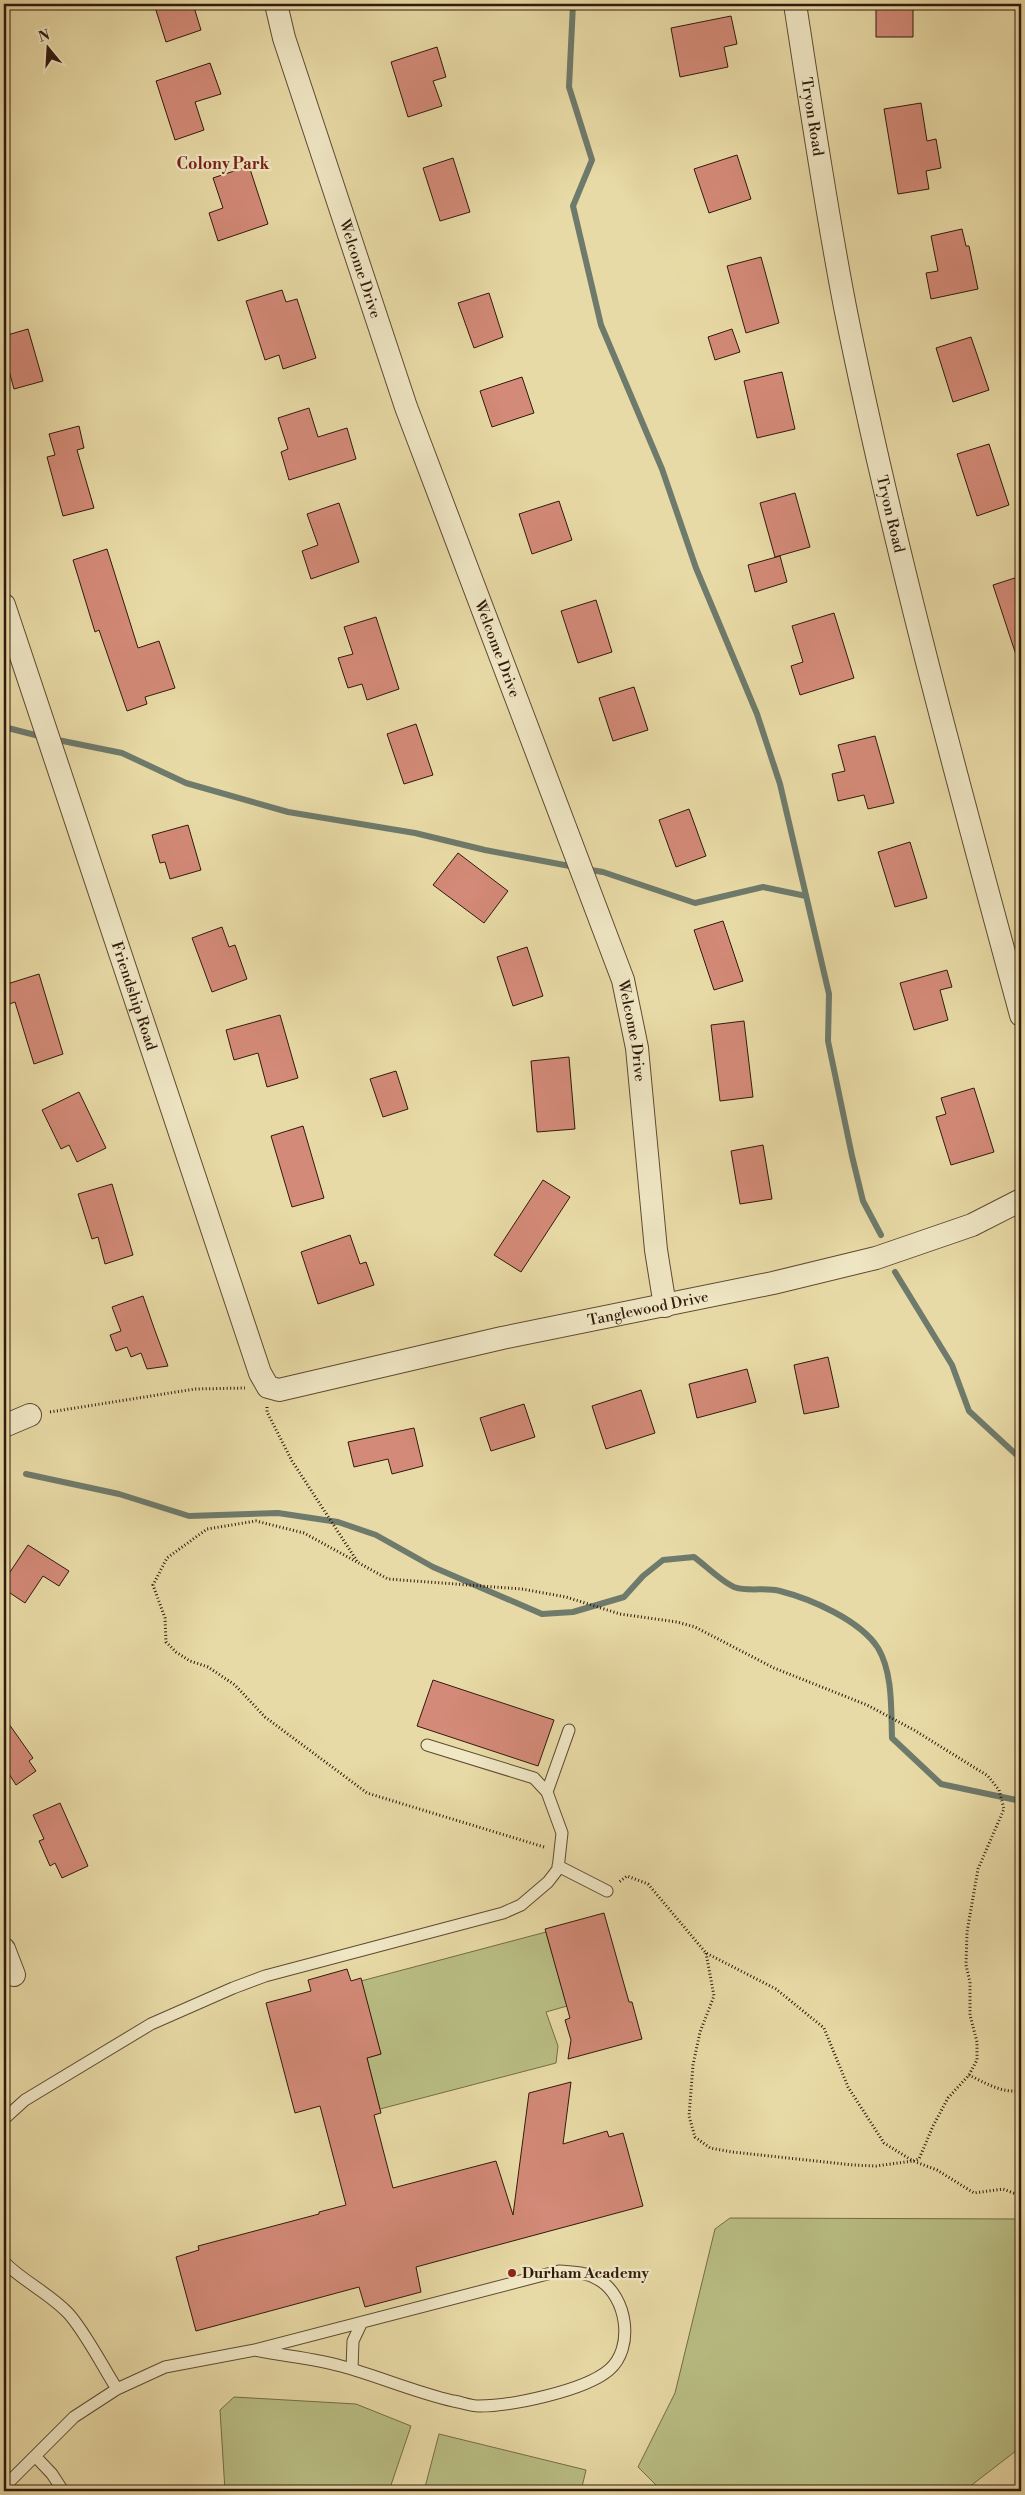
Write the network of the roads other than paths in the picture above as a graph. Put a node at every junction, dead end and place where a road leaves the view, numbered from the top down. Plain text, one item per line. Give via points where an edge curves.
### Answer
1 (276, 4) edge
2 (795, 4) edge
3 (4, 606) edge
4 (1021, 1015) edge
5 (1021, 1200) edge
6 (666, 1306) junction
7 (268, 1387) joint
8 (30, 1415) road end
9 (4, 1426) edge
10 (570, 1730) dead end
11 (427, 1744) dead end
12 (547, 1792) junction
13 (559, 1865) junction
14 (606, 1891) road end
15 (4, 1949) edge
16 (14, 1975) dead end
17 (4, 2119) edge
18 (4, 2262) edge
19 (362, 2322) junction
20 (255, 2350) junction
21 (352, 2369) junction
22 (117, 2389) junction
23 (35, 2456) junction
24 (4, 2487) edge
25 (63, 2491) edge

1 - 6 street, Welcome Drive via 284,38 406,406 623,980 637,1048 656,1250
2 - 4 street, Tryon Road via 827,213 847,315 901,554
3 - 7 street, Friendship Road via 257,1365
5 - 6 street, Tanglewood Drive via 972,1225 876,1258
6 - 7 street, Tanglewood Drive via 502,1338 279,1390
8 - 9 street
10 - 12 lane
11 - 12 lane via 534,1778
12 - 13 lane via 562,1833
13 - 14 lane
13 - 17 lane via 548,1882 521,1905 503,1913 265,1976 151,2024 24,2100
15 - 16 street
18 - 22 lane via 20,2278 50,2296 70,2314
19 - 20 lane
19 - 21 lane via 353,2341
19 - 21 lane via 559,2271 586,2273 601,2281 617,2299 624,2319 624,2341 610,2369 585,2384 515,2402 478,2406 430,2396
20 - 21 lane
20 - 22 lane via 165,2367
22 - 23 lane via 74,2417
23 - 24 lane
23 - 25 lane

